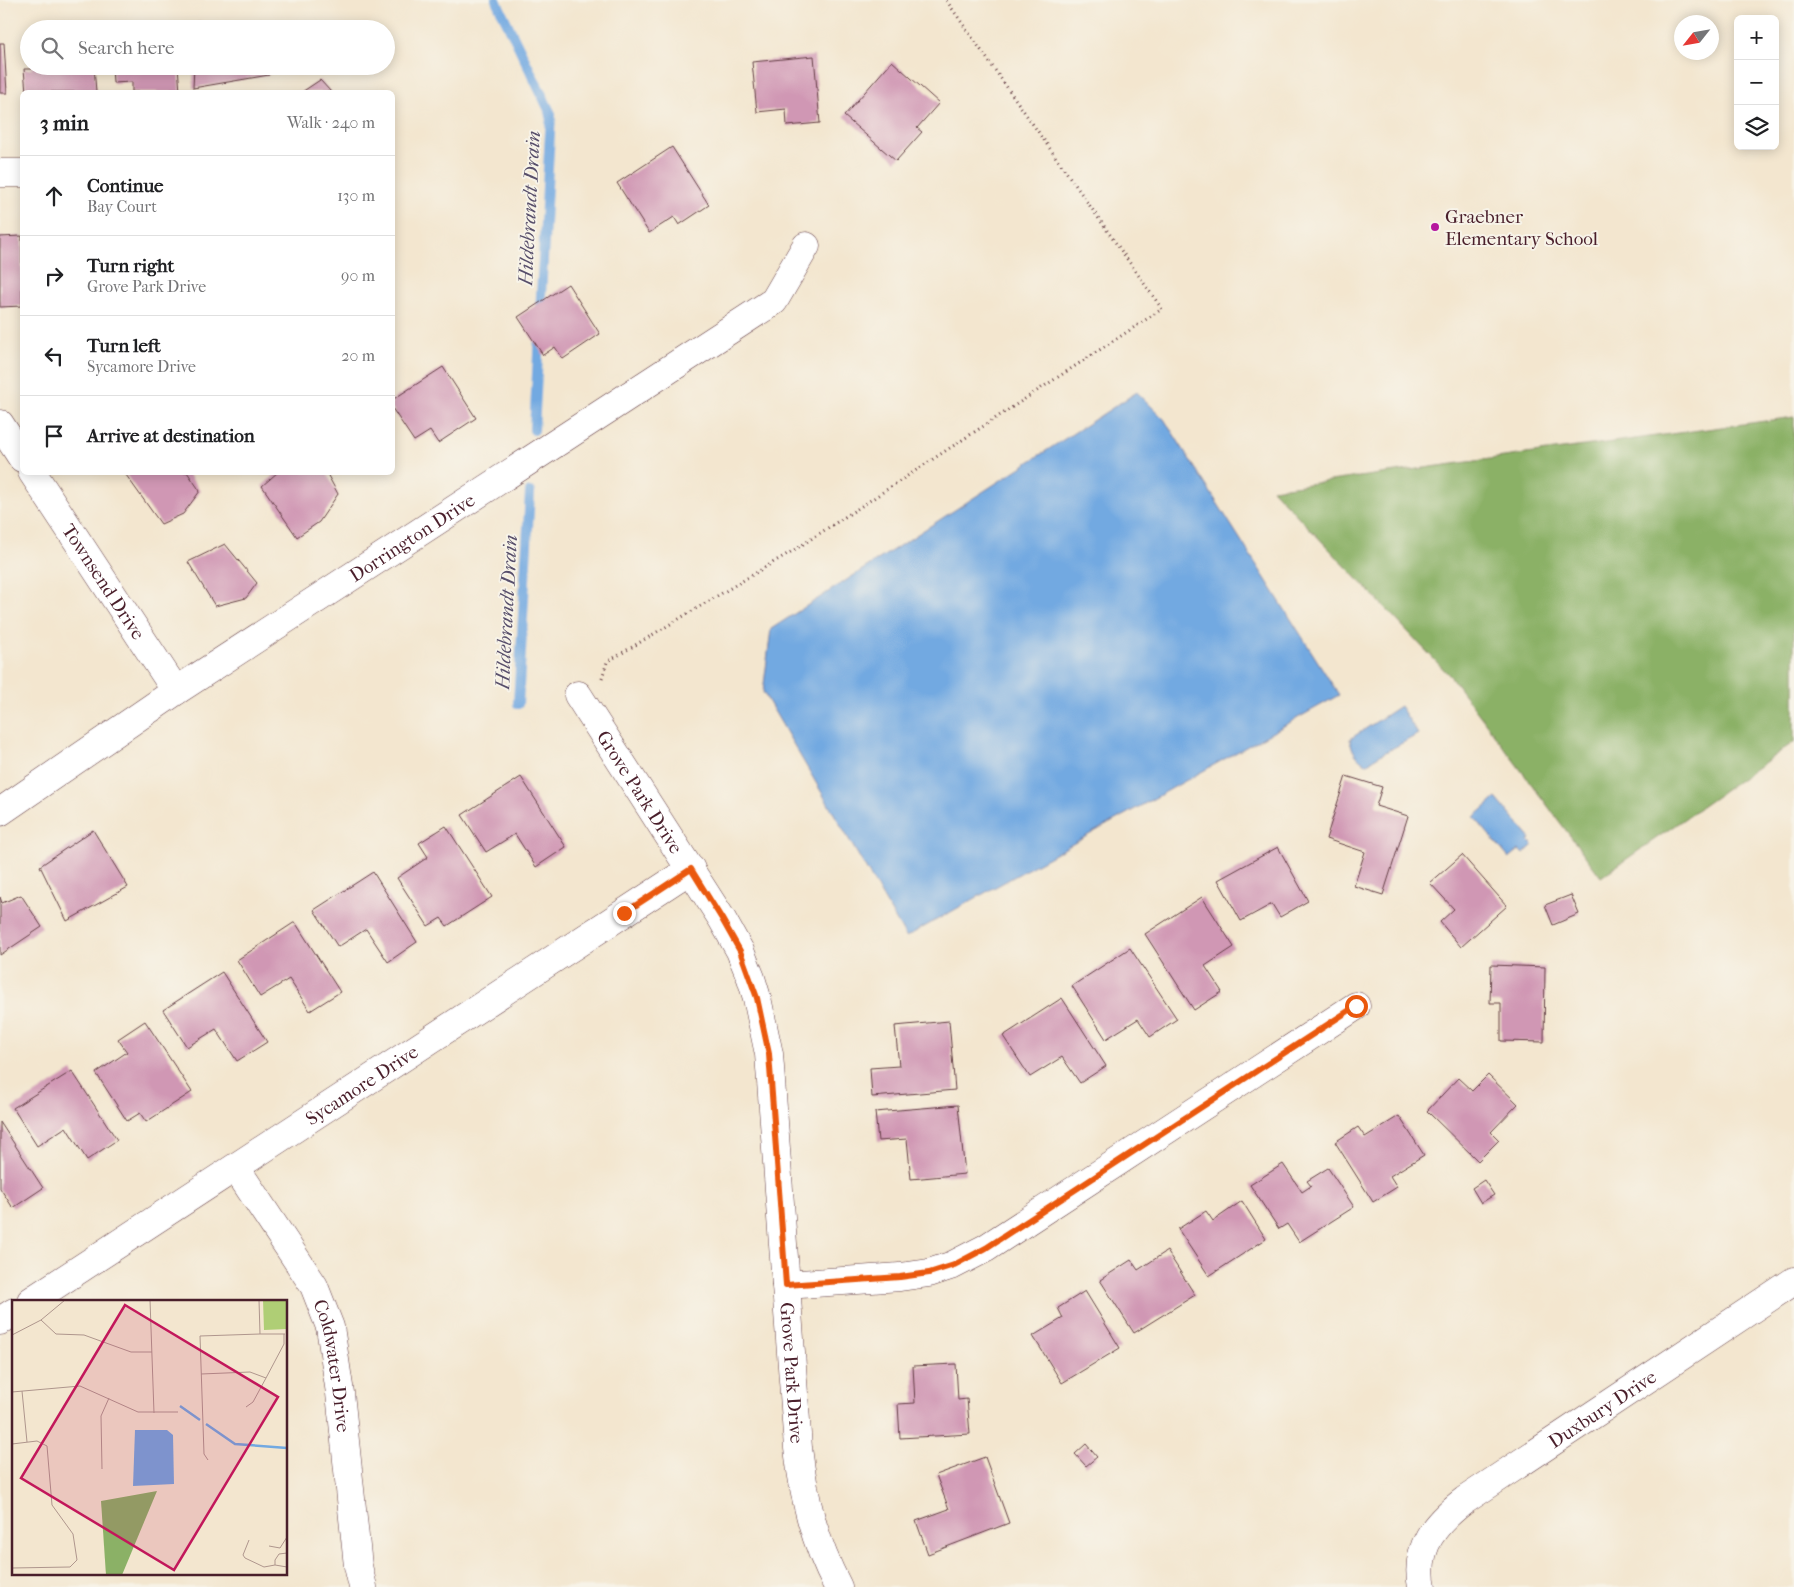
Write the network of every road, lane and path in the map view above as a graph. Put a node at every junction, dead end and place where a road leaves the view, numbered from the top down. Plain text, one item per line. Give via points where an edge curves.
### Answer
1 (946, 0) edge
2 (0, 173) edge
3 (20, 173) edge
4 (806, 246) dead end
5 (0, 424) edge
6 (20, 455) edge
7 (34, 475) edge
8 (600, 680) dead end
9 (176, 691) junction
10 (578, 695) dead end
11 (0, 812) edge
12 (691, 869) junction
13 (1356, 1006) dead end
14 (236, 1168) junction
15 (1794, 1281) edge
16 (786, 1285) junction
17 (34, 1300) edge
18 (12, 1313) edge
19 (0, 1321) edge
20 (364, 1587) edge
21 (838, 1587) edge
22 (1422, 1587) edge

1 - 8 path via 1162,309 799,547 608,662
2 - 3 street
4 - 9 street, Dorrington Drive via 774,301
5 - 6 street
7 - 9 street, Townsend Drive
9 - 11 street, Dorrington Drive
10 - 12 street, Grove Park Drive
12 - 14 street, Sycamore Drive
12 - 16 street, Grove Park Drive via 740,951 757,998 769,1054
13 - 16 street via 986,1248 954,1265 900,1277
14 - 17 street, Sycamore Drive
14 - 20 street, Coldwater Drive via 314,1286 330,1327 358,1566
15 - 22 street, Duxbury Drive via 1445,1515 1432,1530 1422,1550 1419,1575
16 - 21 street, Grove Park Drive via 798,1448 806,1504 823,1558
18 - 19 street

